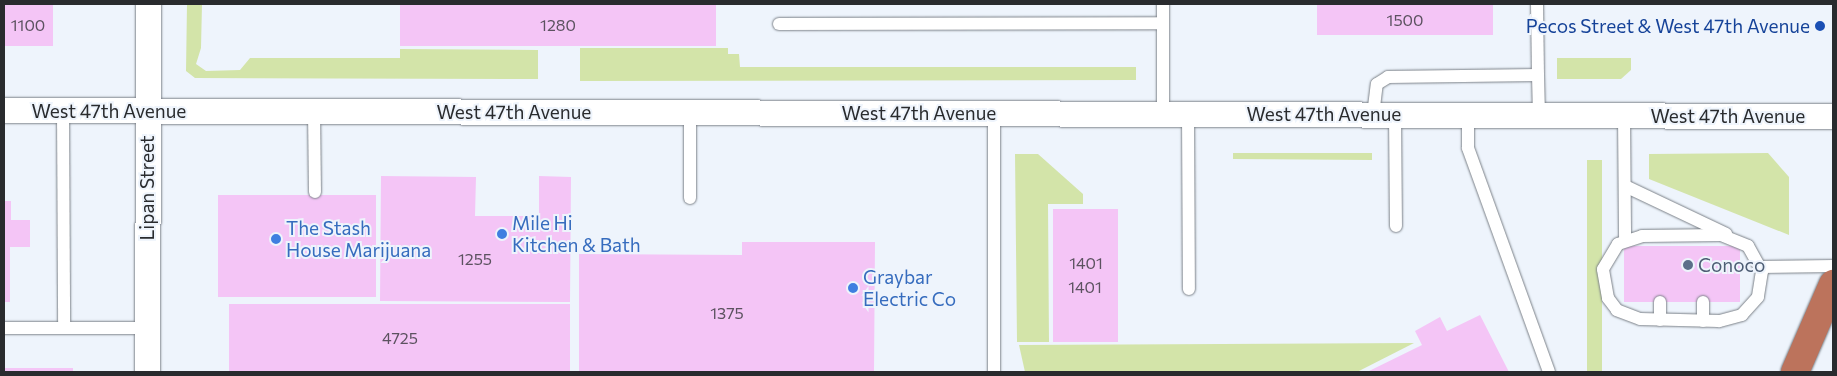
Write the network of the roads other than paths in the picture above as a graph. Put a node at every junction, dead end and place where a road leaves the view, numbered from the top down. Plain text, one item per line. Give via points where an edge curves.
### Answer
1 (148, 4) edge
2 (1162, 4) edge
3 (1537, 4) edge
4 (1163, 23) junction
5 (779, 24) dead end
6 (1538, 74) junction
7 (4, 110) edge
8 (63, 110) junction
9 (148, 110) junction
10 (314, 111) junction
11 (690, 112) junction
12 (994, 113) junction
13 (1163, 114) junction
14 (1188, 114) junction
15 (1384, 115) junction
16 (1468, 115) junction
17 (1539, 115) junction
18 (1624, 116) junction
19 (1833, 116) edge
20 (1625, 186) junction
21 (315, 192) dead end
22 (690, 198) dead end
23 (1396, 226) dead end
24 (1735, 238) junction
25 (1625, 240) junction
26 (1833, 266) edge
27 (1761, 267) junction
28 (1833, 284) edge
29 (1188, 289) dead end
30 (1660, 302) dead end
31 (1703, 302) dead end
32 (1660, 320) junction
33 (1703, 321) junction
34 (4, 328) edge
35 (64, 328) junction
36 (147, 328) junction
37 (147, 372) edge
38 (994, 372) edge
39 (1549, 372) edge
40 (1795, 372) edge

1 - 9 street, Lipan Street
2 - 4 lane
3 - 6 lane
4 - 5 lane
4 - 13 lane
6 - 15 lane via 1388,77 1377,84
6 - 17 lane
7 - 8 street, West 47th Avenue
8 - 9 street, West 47th Avenue
8 - 35 lane
9 - 10 street, West 47th Avenue
9 - 36 street, Lipan Street
10 - 11 street, West 47th Avenue
10 - 21 lane
11 - 12 street, West 47th Avenue
11 - 22 lane
12 - 13 street, West 47th Avenue
12 - 38 lane
13 - 14 street, West 47th Avenue
14 - 15 street, West 47th Avenue
14 - 29 lane
15 - 16 street, West 47th Avenue
15 - 23 lane
16 - 17 street, West 47th Avenue
16 - 39 lane via 1468,148
17 - 18 street, West 47th Avenue
18 - 19 street, West 47th Avenue
18 - 20 lane
20 - 24 lane
20 - 25 lane
24 - 25 lane
24 - 27 lane via 1748,246
25 - 32 lane via 1608,256 1603,270 1608,298 1630,318
26 - 27 lane
27 - 33 lane via 1762,286 1751,307 1731,319
28 - 40 highway
30 - 32 lane
31 - 33 lane
32 - 33 lane
34 - 35 lane
35 - 36 lane
36 - 37 street, Lipan Street

